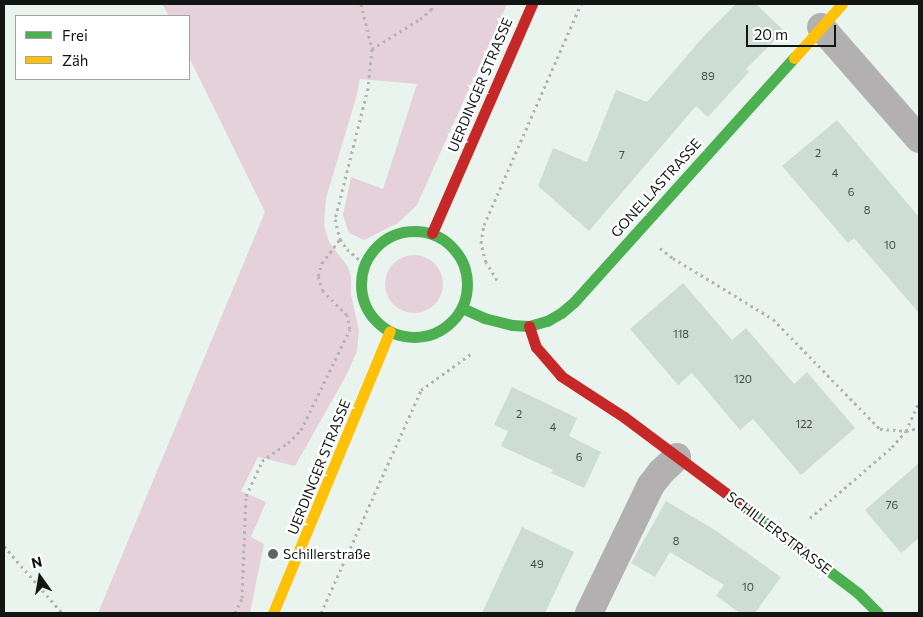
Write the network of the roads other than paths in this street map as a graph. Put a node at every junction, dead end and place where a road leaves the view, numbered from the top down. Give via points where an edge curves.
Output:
1 (532, 4) edge
2 (842, 4) edge
3 (821, 27) junction
4 (919, 138) edge
5 (432, 233) junction
6 (462, 308) junction
7 (529, 326) junction
8 (390, 331) junction
9 (677, 457) junction
10 (273, 613) edge
11 (589, 613) edge
12 (878, 613) edge

1 - 5 street, UERDINGER STRASSE
2 - 3 street, GONELLASTRASSE
3 - 4 street
3 - 7 street, GONELLASTRASSE via 561,314
5 - 6 street via 448,242 460,256 467,272
5 - 8 street via 412,230 392,235 376,247 364,264 360,283 364,303 374,320
6 - 7 street, GONELLASTRASSE via 484,318
6 - 8 street via 449,324 431,334 411,337
7 - 9 street, SCHILLERSTRASSE via 536,347 561,376
8 - 10 street, UERDINGER STRASSE
9 - 11 street via 651,485
9 - 12 street, SCHILLERSTRASSE via 858,593

